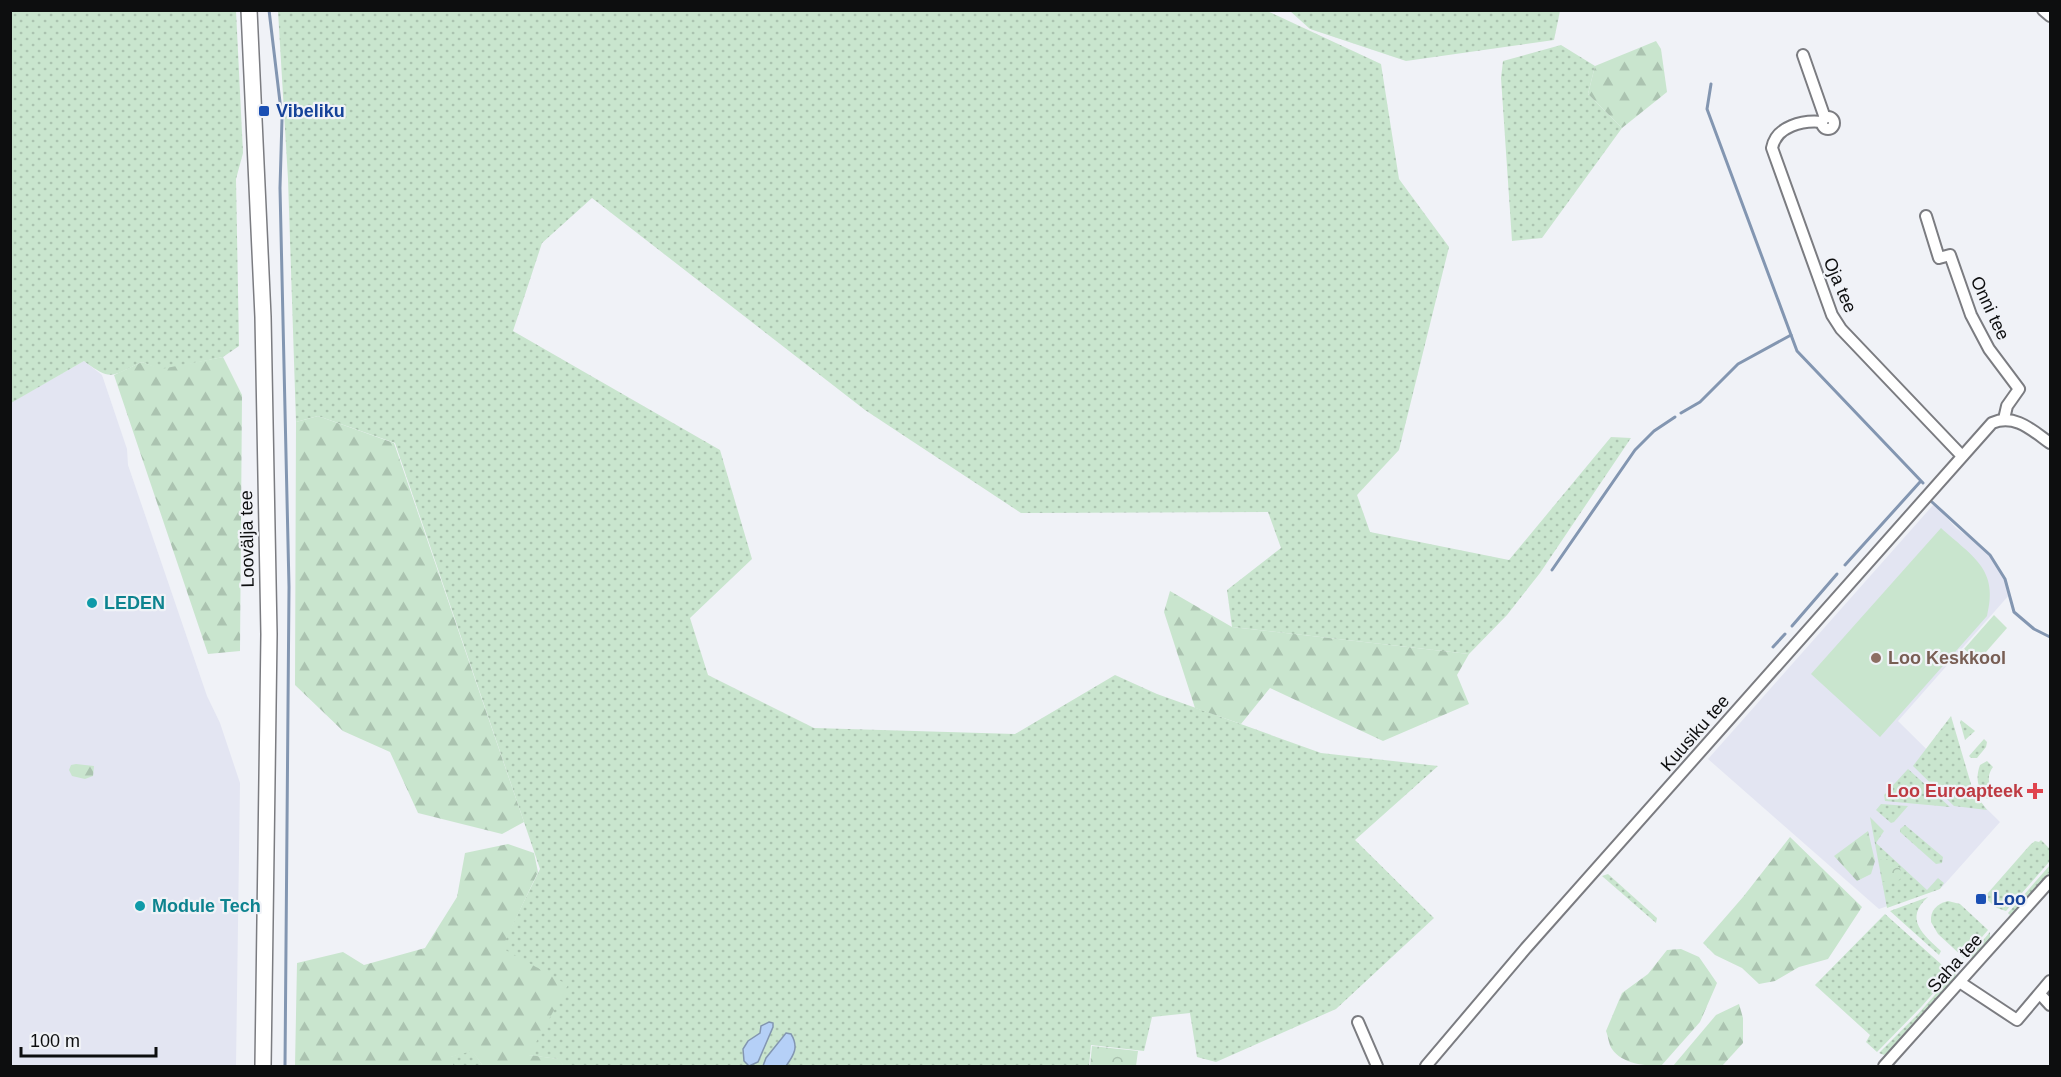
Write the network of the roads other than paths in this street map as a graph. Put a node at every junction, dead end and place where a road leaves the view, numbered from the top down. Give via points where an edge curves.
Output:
1 (249, 10) edge
2 (2043, 10) edge
3 (2050, 16) edge
4 (1803, 55) dead end
5 (1926, 216) dead end
6 (2004, 419) junction
7 (2050, 443) edge
8 (1962, 456) junction
9 (2050, 881) edge
10 (2050, 981) edge
11 (1961, 983) junction
12 (2040, 994) junction
13 (2050, 1005) edge
14 (1358, 1022) dead end
15 (263, 1066) edge
16 (1377, 1066) edge
17 (1426, 1066) edge
18 (1884, 1066) edge

1 - 15 street, Loovälja tee via 263,317 268,622
2 - 3 street
4 - 8 street, Oja tee via 1824,120 1788,128 1779,133 1772,148 1832,315
5 - 6 street, Onni tee via 1939,258 1950,255 1971,315 1989,349 2019,389 2007,406
6 - 7 street via 2022,424
6 - 8 street, Kuusiku tee via 1992,423
8 - 17 street, Kuusiku tee
9 - 11 street, Saha tee
10 - 12 street
11 - 12 street via 2017,1020
11 - 18 street, Saha tee
12 - 13 street
14 - 16 street

